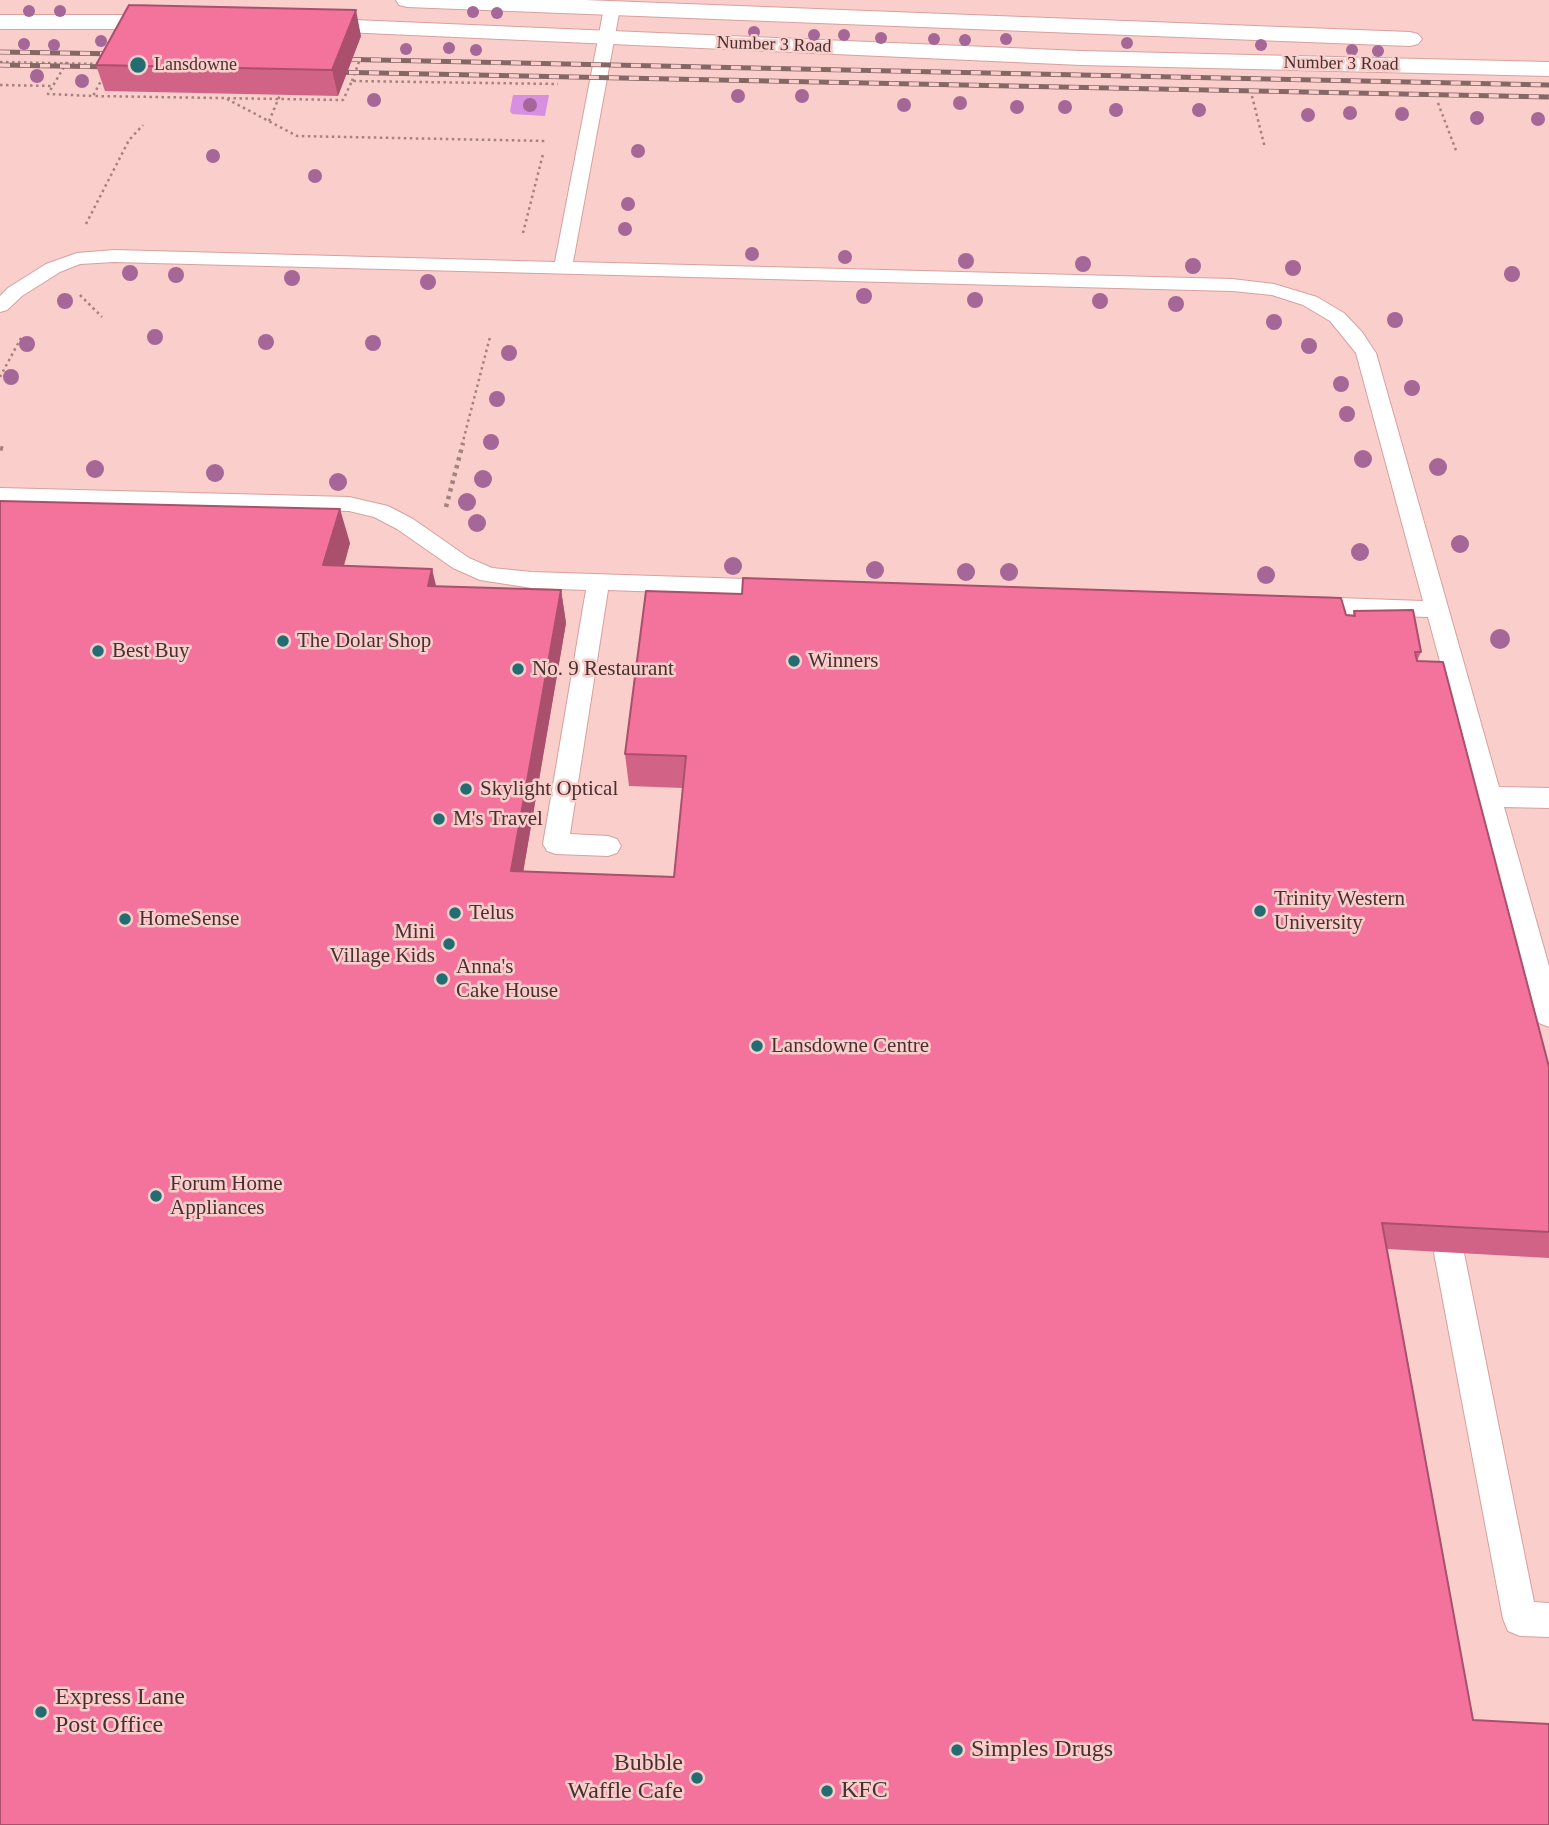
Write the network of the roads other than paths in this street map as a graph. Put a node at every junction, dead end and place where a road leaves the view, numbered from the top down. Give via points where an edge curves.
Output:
1 (407, 0) edge
2 (612, 8) junction
3 (0, 22) edge
4 (193, 22) edge
5 (286, 24) edge
6 (607, 38) junction
7 (1430, 40) dead end
8 (1549, 69) edge
9 (563, 267) junction
10 (0, 306) edge
11 (0, 495) edge
12 (598, 582) junction
13 (792, 588) edge
14 (1285, 604) edge
15 (1436, 609) junction
16 (1489, 796) junction
17 (1549, 798) edge
18 (608, 846) dead end
19 (1549, 1015) edge
20 (1449, 1253) edge
21 (1549, 1620) edge

1 - 2 main road, Number 3 Road
2 - 6 lane
2 - 7 main road, Number 3 Road
3 - 4 main road
5 - 6 main road, Number 3 Road
6 - 8 main road, Number 3 Road via 1081,58
6 - 9 lane
9 - 10 lane via 114,256 77,259 53,268
9 - 15 lane via 1232,285 1274,290 1310,301 1337,317 1366,353
11 - 12 lane via 349,504 380,511 488,575
12 - 13 lane
12 - 18 lane via 556,844
14 - 15 lane
15 - 16 lane
16 - 17 lane
16 - 19 lane
20 - 21 lane via 1520,1619

